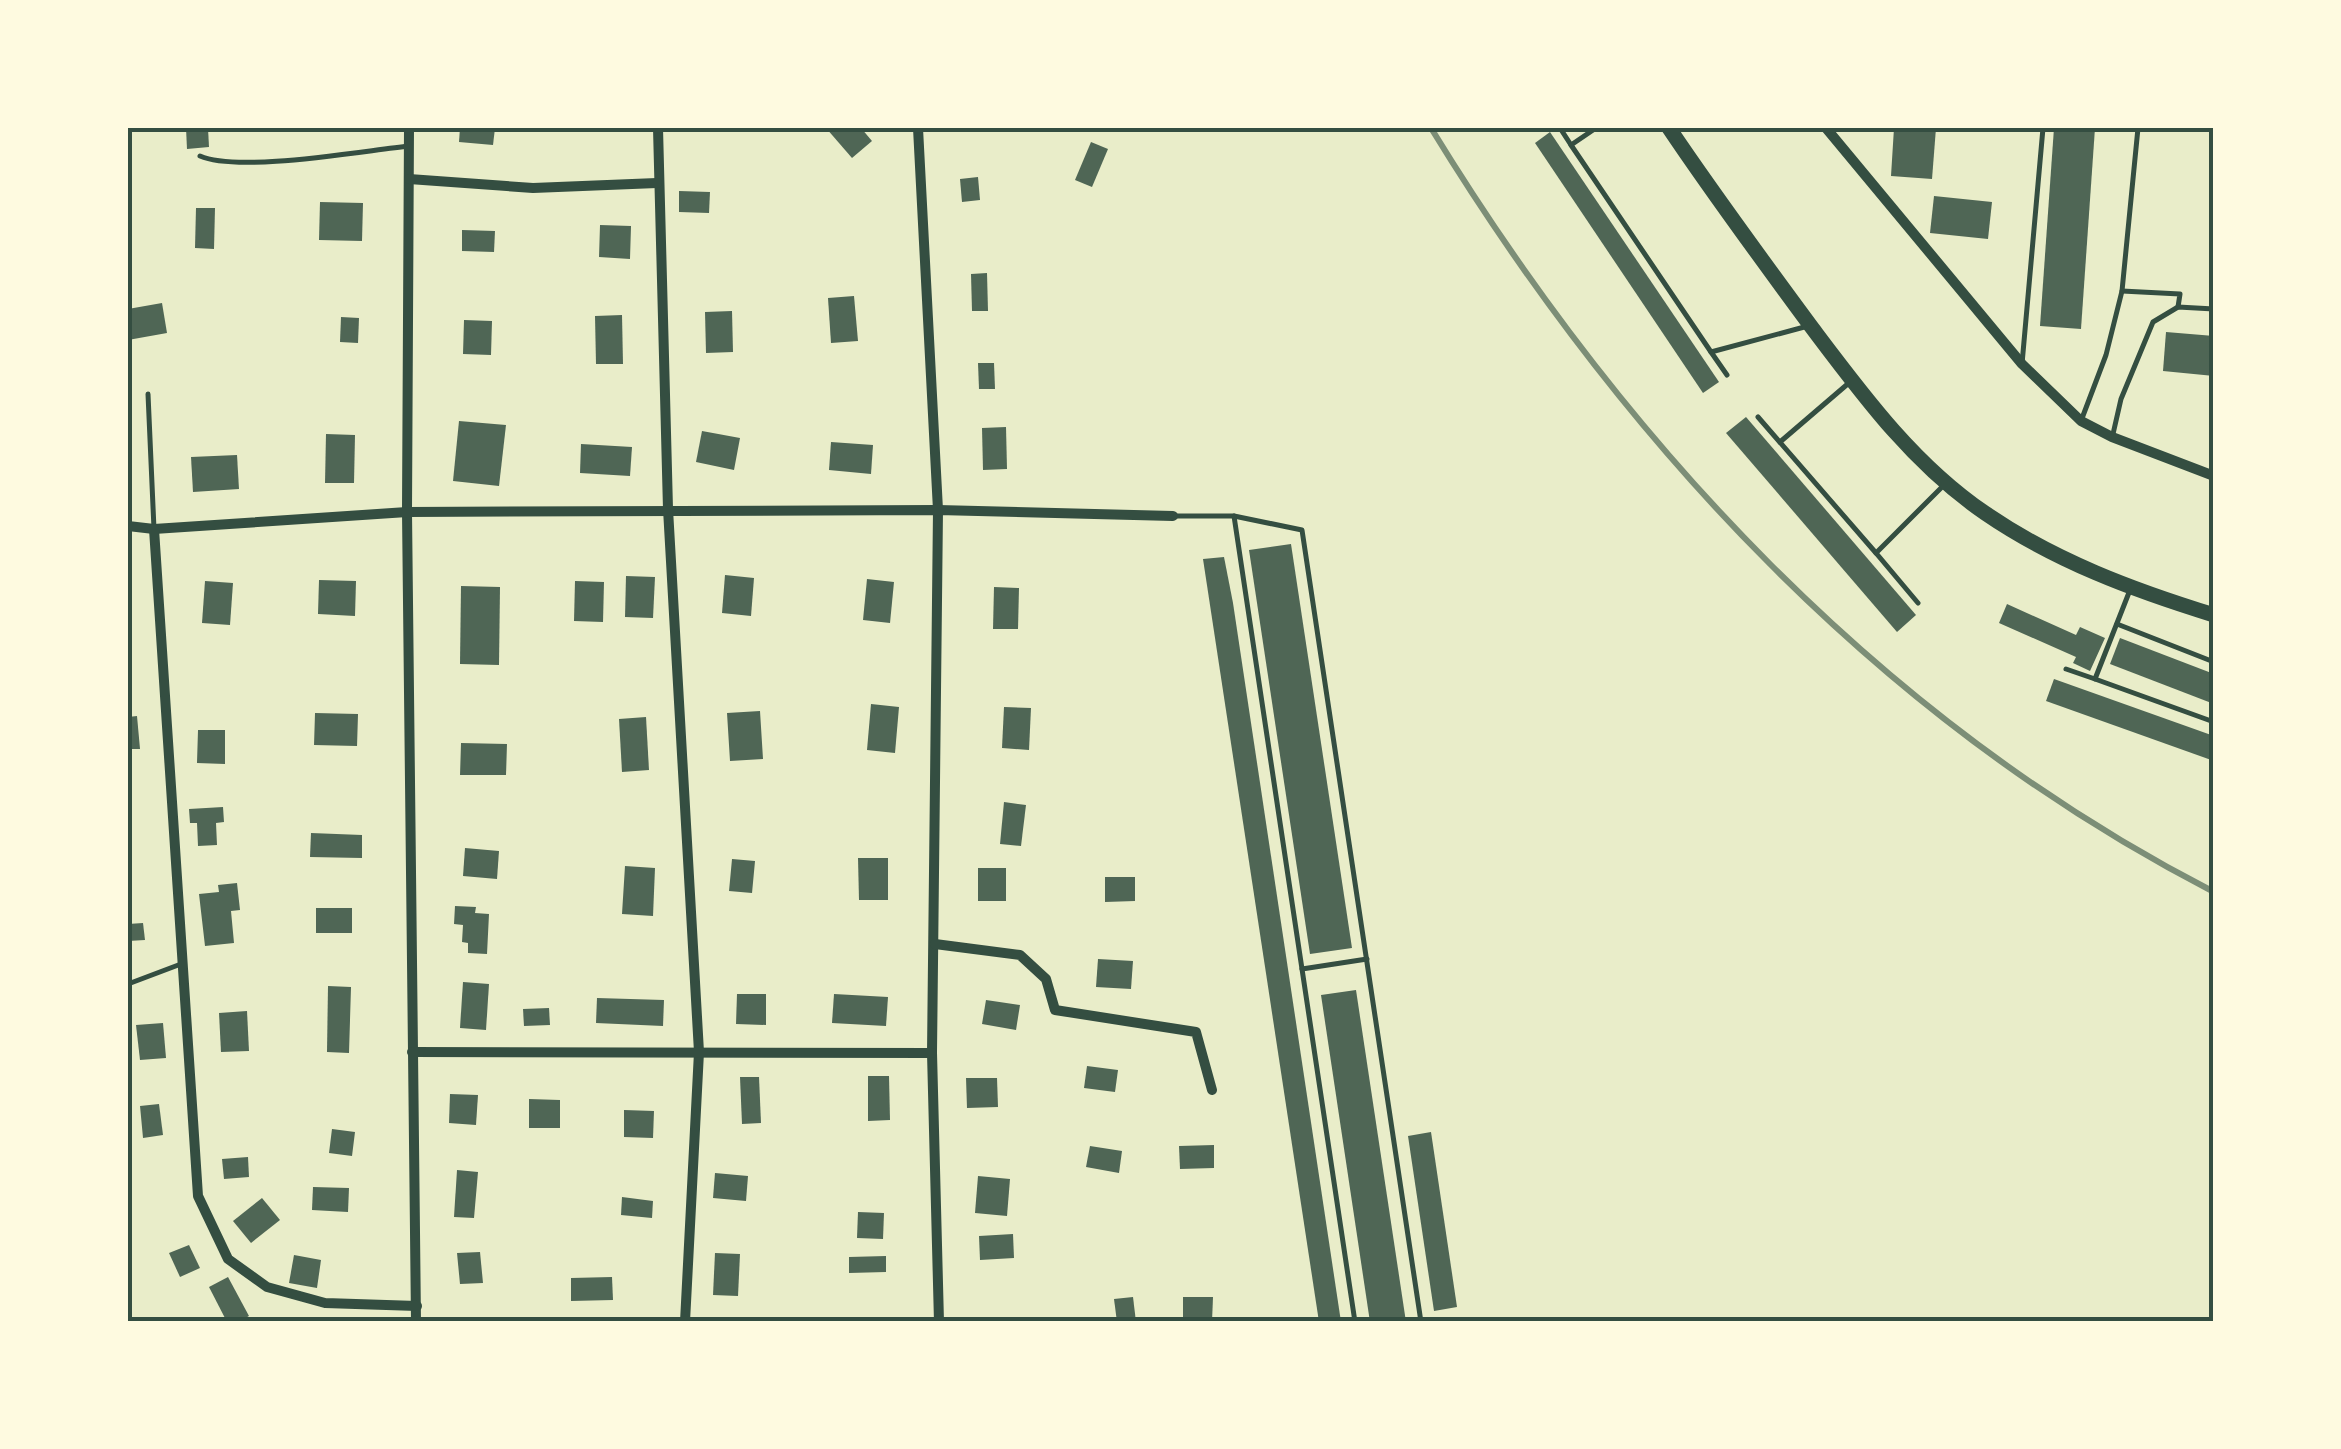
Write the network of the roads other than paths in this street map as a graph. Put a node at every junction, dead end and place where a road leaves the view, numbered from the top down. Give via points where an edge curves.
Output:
1 (409, 128) edge
2 (658, 128) edge
3 (918, 128) edge
4 (1560, 128) edge
5 (1596, 128) edge
6 (1669, 128) edge
7 (1826, 128) edge
8 (2043, 128) edge
9 (2138, 128) edge
10 (1571, 144) junction
11 (409, 146) junction
12 (200, 156) dead end
13 (409, 179) junction
14 (657, 183) junction
15 (2122, 292) junction
16 (2178, 307) junction
17 (2214, 309) edge
18 (1811, 325) junction
19 (1711, 352) junction
20 (2022, 364) junction
21 (1727, 376) dead end
22 (1852, 380) junction
23 (148, 394) dead end
24 (1758, 417) dead end
25 (2081, 421) junction
26 (2112, 437) junction
27 (1780, 442) junction
28 (2214, 476) edge
29 (1946, 483) junction
30 (668, 509) junction
31 (938, 510) junction
32 (408, 512) junction
33 (1173, 516) joint
34 (1234, 516) junction
35 (128, 526) edge
36 (154, 529) junction
37 (1876, 554) junction
38 (2131, 587) junction
39 (1918, 603) dead end
40 (2214, 615) edge
41 (2117, 624) junction
42 (2214, 662) edge
43 (2066, 669) dead end
44 (2095, 679) junction
45 (2214, 722) edge
46 (935, 944) junction
47 (1367, 960) junction
48 (184, 963) junction
49 (1302, 969) junction
50 (128, 984) edge
51 (412, 1052) junction
52 (699, 1052) junction
53 (932, 1053) junction
54 (1212, 1090) dead end
55 (417, 1306) junction
56 (416, 1322) edge
57 (685, 1322) edge
58 (938, 1322) edge
59 (1355, 1322) edge
60 (1422, 1322) edge

1 - 11 street
2 - 14 street
3 - 31 street
4 - 10 lane
5 - 10 lane
6 - 18 main road
7 - 20 street
8 - 20 lane
9 - 15 lane
10 - 19 lane
11 - 12 lane via 255,162
11 - 13 street
13 - 14 street via 533,188
13 - 32 street
14 - 30 street
15 - 16 lane via 2180,294
15 - 25 lane
16 - 17 lane
16 - 26 lane via 2154,322
18 - 19 lane
18 - 22 main road
19 - 21 lane
20 - 25 street
22 - 27 lane
22 - 29 main road
23 - 36 lane
24 - 27 lane
25 - 26 street
26 - 28 street
27 - 37 lane
29 - 37 lane
29 - 38 main road via 2066,561
30 - 31 street
30 - 32 street
30 - 52 street
31 - 33 street
31 - 46 street
32 - 36 street
32 - 51 street
33 - 34 lane
34 - 47 lane via 1302,530
34 - 49 lane
35 - 36 street
36 - 48 street
37 - 39 lane
38 - 40 main road
38 - 41 lane
41 - 42 lane
41 - 44 lane
43 - 44 lane
44 - 45 lane
46 - 53 street
46 - 54 street via 1020,955 1046,979 1055,1010 1196,1032
47 - 49 lane
47 - 60 lane
48 - 50 lane
48 - 55 street via 198,1196 228,1260 267,1287 325,1303
49 - 59 lane
51 - 52 street
51 - 55 street
52 - 53 street
52 - 57 street
53 - 58 street
55 - 56 street

